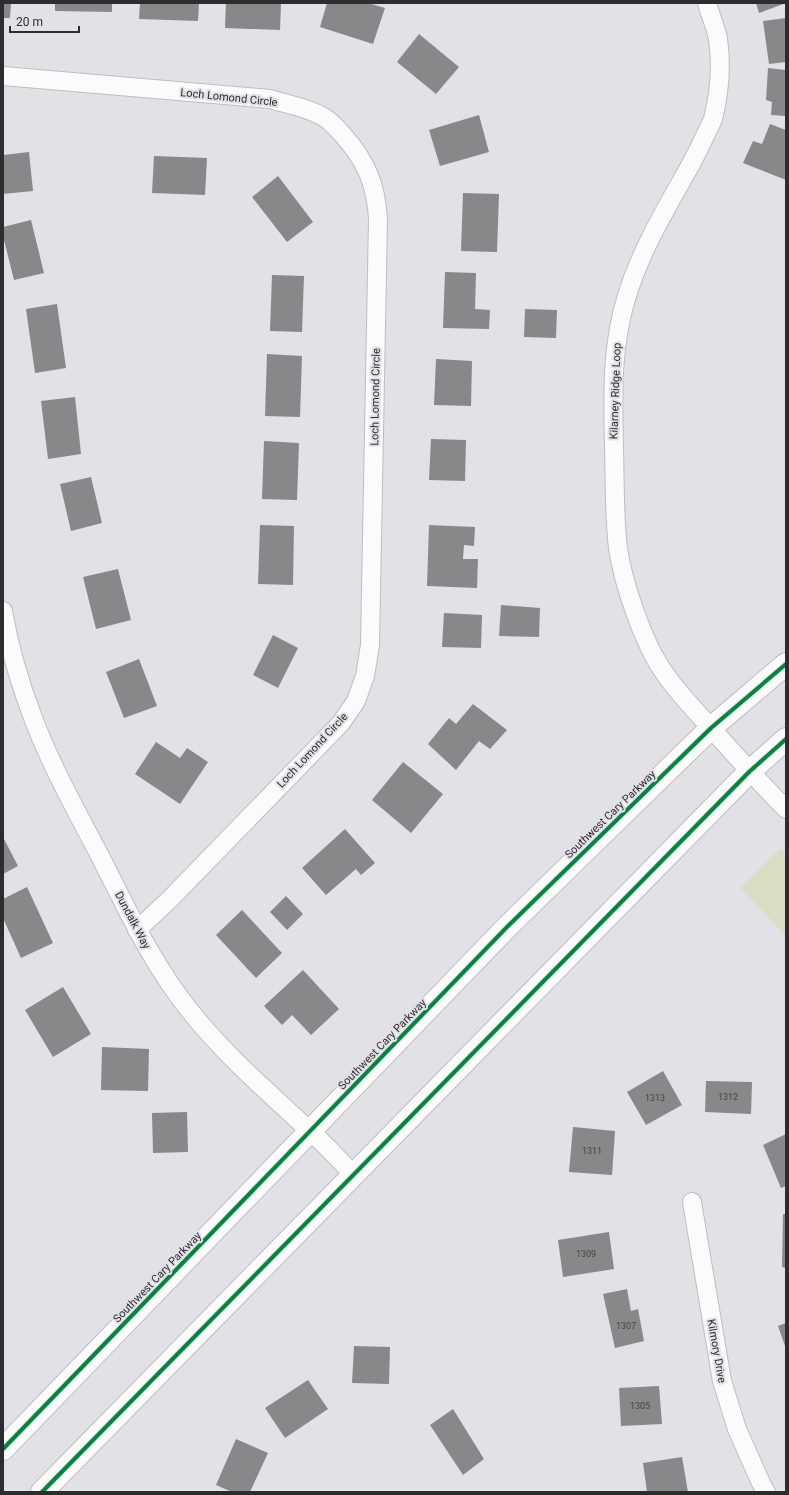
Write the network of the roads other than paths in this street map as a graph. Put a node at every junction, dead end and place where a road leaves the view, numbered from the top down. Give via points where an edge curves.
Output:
1 (707, 3) edge
2 (3, 76) edge
3 (3, 611) edge
4 (786, 664) edge
5 (711, 728) junction
6 (786, 739) edge
7 (749, 772) junction
8 (786, 809) edge
9 (137, 930) junction
10 (311, 1131) junction
11 (353, 1174) junction
12 (692, 1202) dead end
13 (3, 1450) edge
14 (42, 1492) edge
15 (766, 1492) edge

1 - 5 street, Kilarney Ridge Loop via 718,37 719,94 713,119 640,260 626,298 615,349 613,417 618,549 627,585 651,649 663,671
2 - 9 street, Loch Lomond Circle via 270,100 299,107 321,115 355,148 369,172 377,198 370,645 365,676 356,701 341,723
3 - 9 street, Dundalk Way via 17,670 32,716
4 - 5 main road, Southwest Cary Parkway
5 - 7 street, Kilarney Ridge Loop
5 - 10 main road, Southwest Cary Parkway via 509,925
6 - 7 main road
7 - 8 street, Kilarney Ridge Loop
7 - 11 main road
9 - 10 street, Dundalk Way via 172,986 215,1039
10 - 11 street, Dundalk Way
10 - 13 main road, Southwest Cary Parkway
11 - 14 main road
12 - 15 street, Kilmory Drive via 722,1381 737,1428

